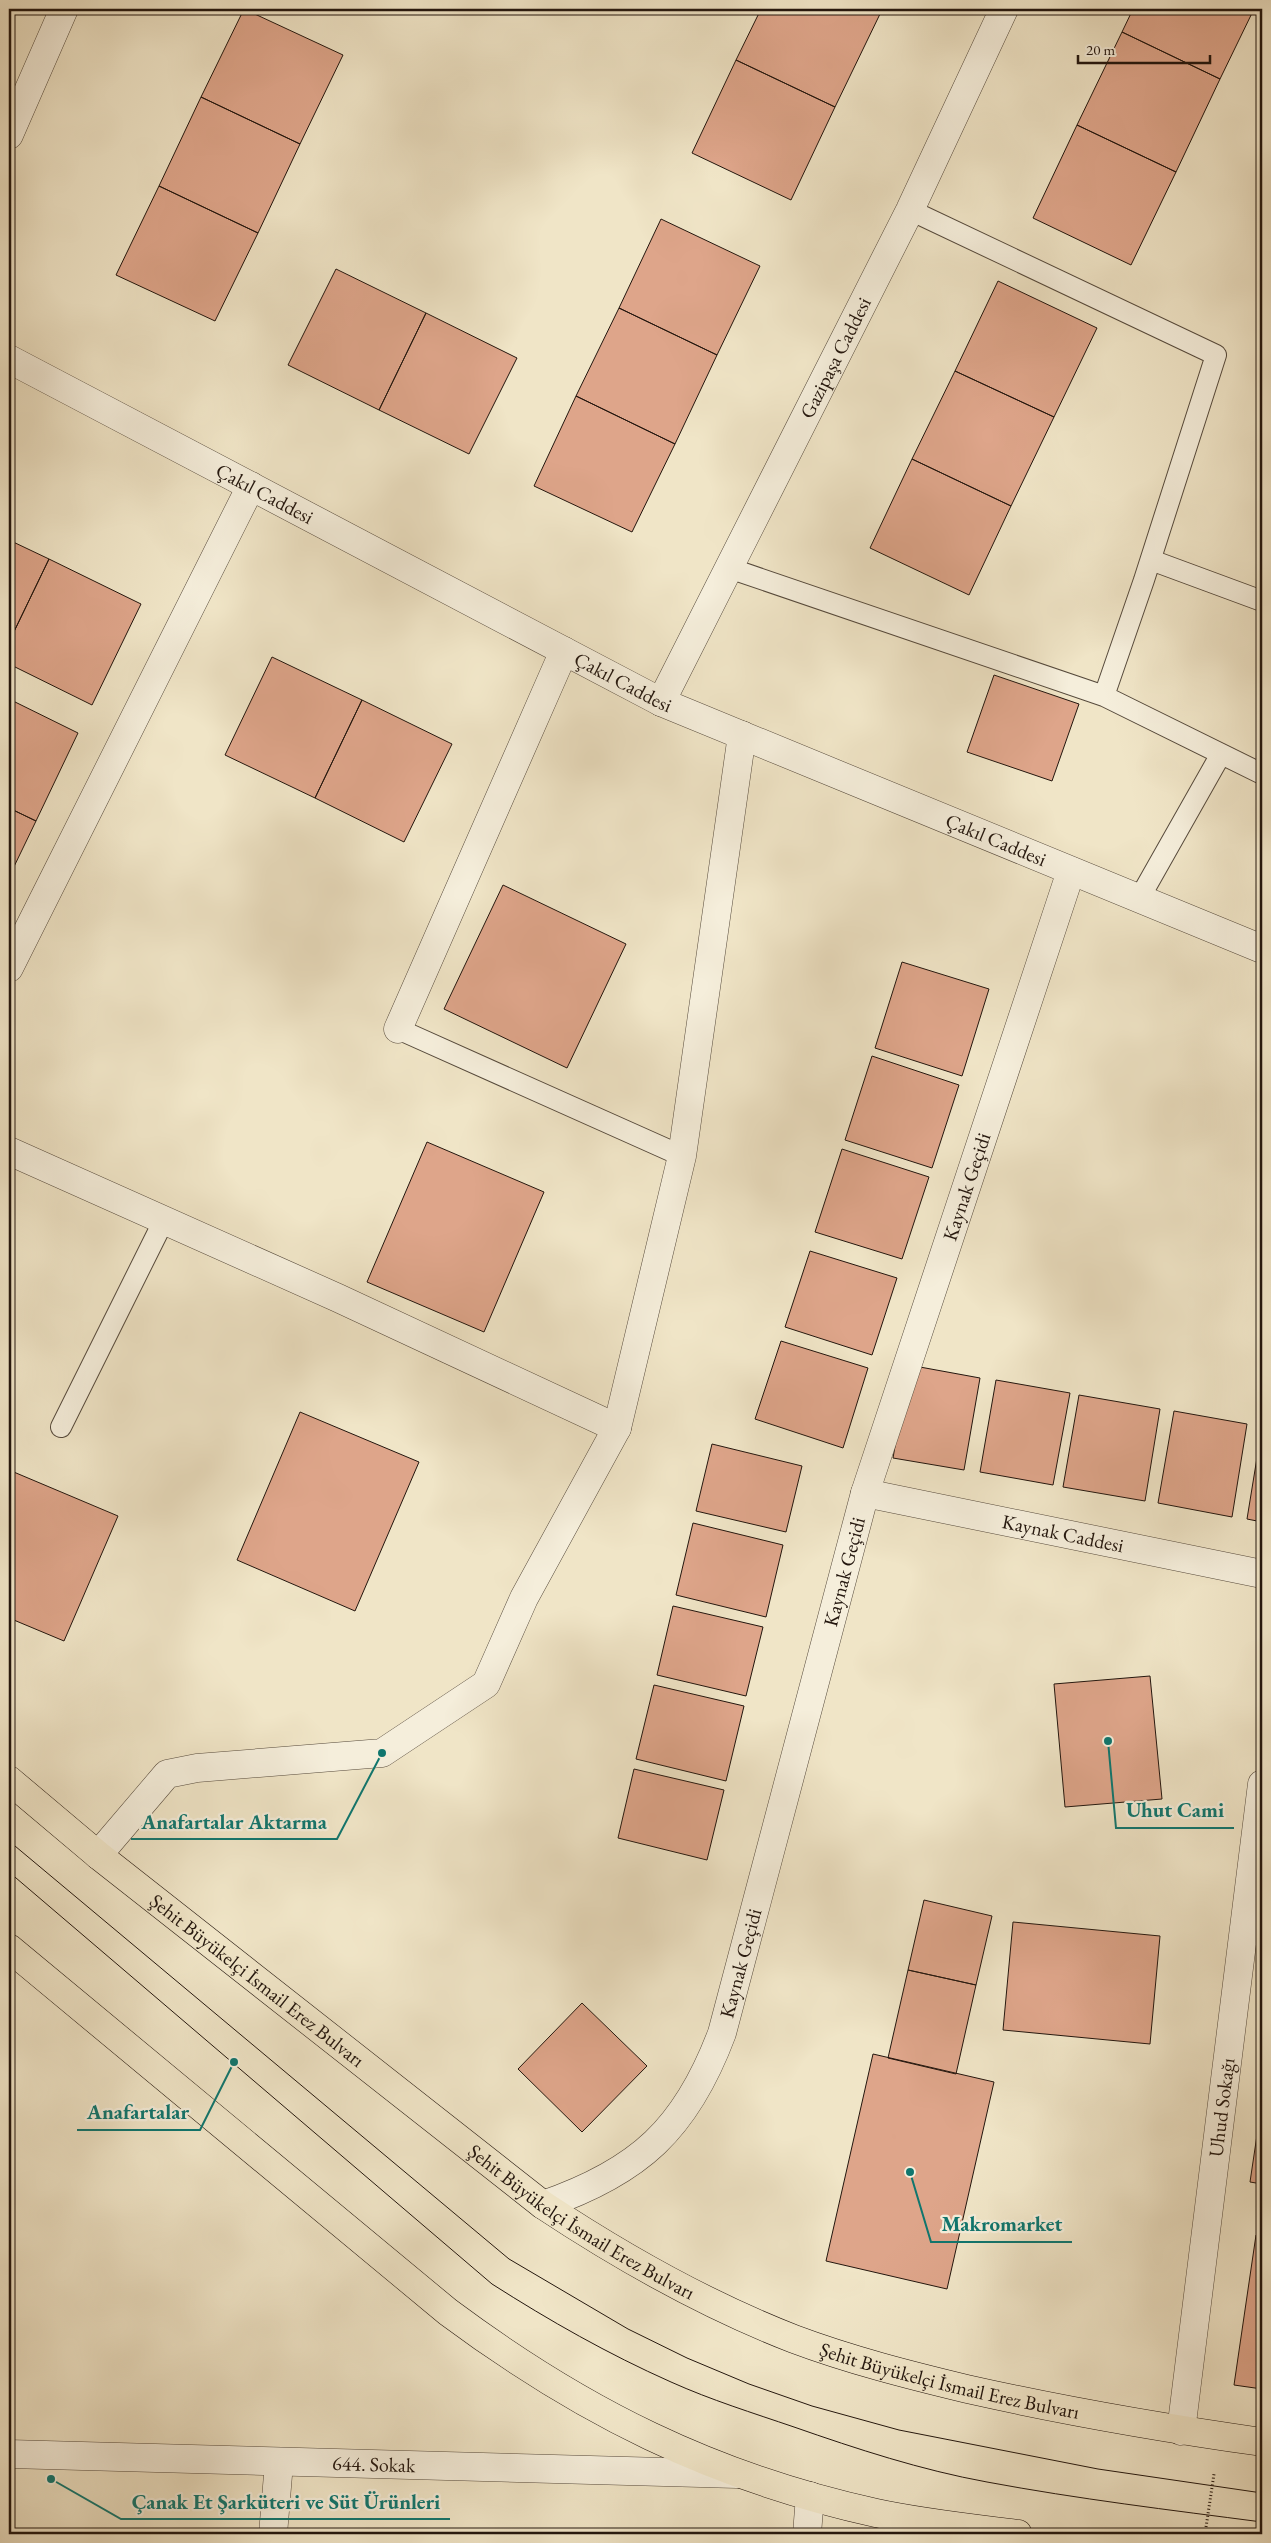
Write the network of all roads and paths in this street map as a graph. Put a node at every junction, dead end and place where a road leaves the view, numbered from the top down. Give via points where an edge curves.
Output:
1 (64, 9) edge
2 (1004, 9) edge
3 (9, 135) edge
4 (910, 210) junction
5 (9, 359) edge
6 (251, 486) junction
7 (1150, 560) junction
8 (729, 568) junction
9 (1262, 601) edge
10 (564, 651) junction
11 (1104, 696) junction
12 (661, 702) junction
13 (742, 735) junction
14 (1221, 754) junction
15 (1262, 774) edge
16 (1071, 871) junction
17 (1139, 899) junction
18 (1262, 949) edge
19 (9, 968) edge
20 (398, 1028) joint
21 (9, 1151) edge
22 (682, 1156) junction
23 (164, 1220) junction
24 (61, 1427) dead end
25 (617, 1428) junction
26 (865, 1493) junction
27 (1262, 1574) edge
28 (9, 1780) edge
29 (1262, 1784) edge
30 (98, 1855) junction
31 (9, 1948) edge
32 (543, 2205) junction
33 (1181, 2431) junction
34 (1220, 2436) junction
35 (1262, 2442) edge
36 (9, 2454) edge
37 (279, 2462) junction
38 (740, 2474) junction
39 (810, 2496) junction
40 (273, 2534) edge
41 (807, 2534) edge
42 (1018, 2534) edge
43 (1205, 2534) edge

1 - 3 street
2 - 4 street, Gazipaşa Caddesi
4 - 7 lane via 1216,355
4 - 8 street, Gazipaşa Caddesi
5 - 6 street, Çakıl Caddesi
6 - 10 street, Çakıl Caddesi
6 - 19 street
7 - 9 lane
7 - 11 lane
8 - 11 lane
8 - 12 street, Gazipaşa Caddesi
10 - 12 street, Çakıl Caddesi
10 - 20 street
11 - 14 lane
12 - 13 street, Çakıl Caddesi
13 - 16 street, Çakıl Caddesi
13 - 22 street
14 - 15 lane
14 - 17 lane
16 - 17 street, Çakıl Caddesi
16 - 26 street, Kaynak Geçidi
17 - 18 street, Çakıl Caddesi
20 - 22 lane
21 - 23 street
22 - 25 street
23 - 24 lane
23 - 25 street
25 - 30 street via 524,1598 486,1684 382,1753 197,1768 166,1774
26 - 27 street, Kaynak Caddesi
26 - 32 street, Kaynak Geçidi via 722,2033 709,2068 667,2131 640,2156 610,2177
28 - 30 main road, Şehit Büyükelçi İsmail Erez Bulvarı
29 - 33 street, Uhud Sokağı
30 - 32 main road, Şehit Büyükelçi İsmail Erez Bulvarı
31 - 38 main road via 440,2306 498,2349 605,2415 671,2447
32 - 33 main road, Şehit Büyükelçi İsmail Erez Bulvarı via 664,2280 794,2339 861,2362 930,2380 1033,2404
33 - 34 main road, Şehit Büyükelçi İsmail Erez Bulvarı
34 - 35 main road, Şehit Büyükelçi İsmail Erez Bulvarı
34 - 43 path
36 - 37 street, 644. Sokak
37 - 38 street, 644. Sokak
37 - 40 street
38 - 39 main road
39 - 41 street
39 - 42 main road via 933,2524

